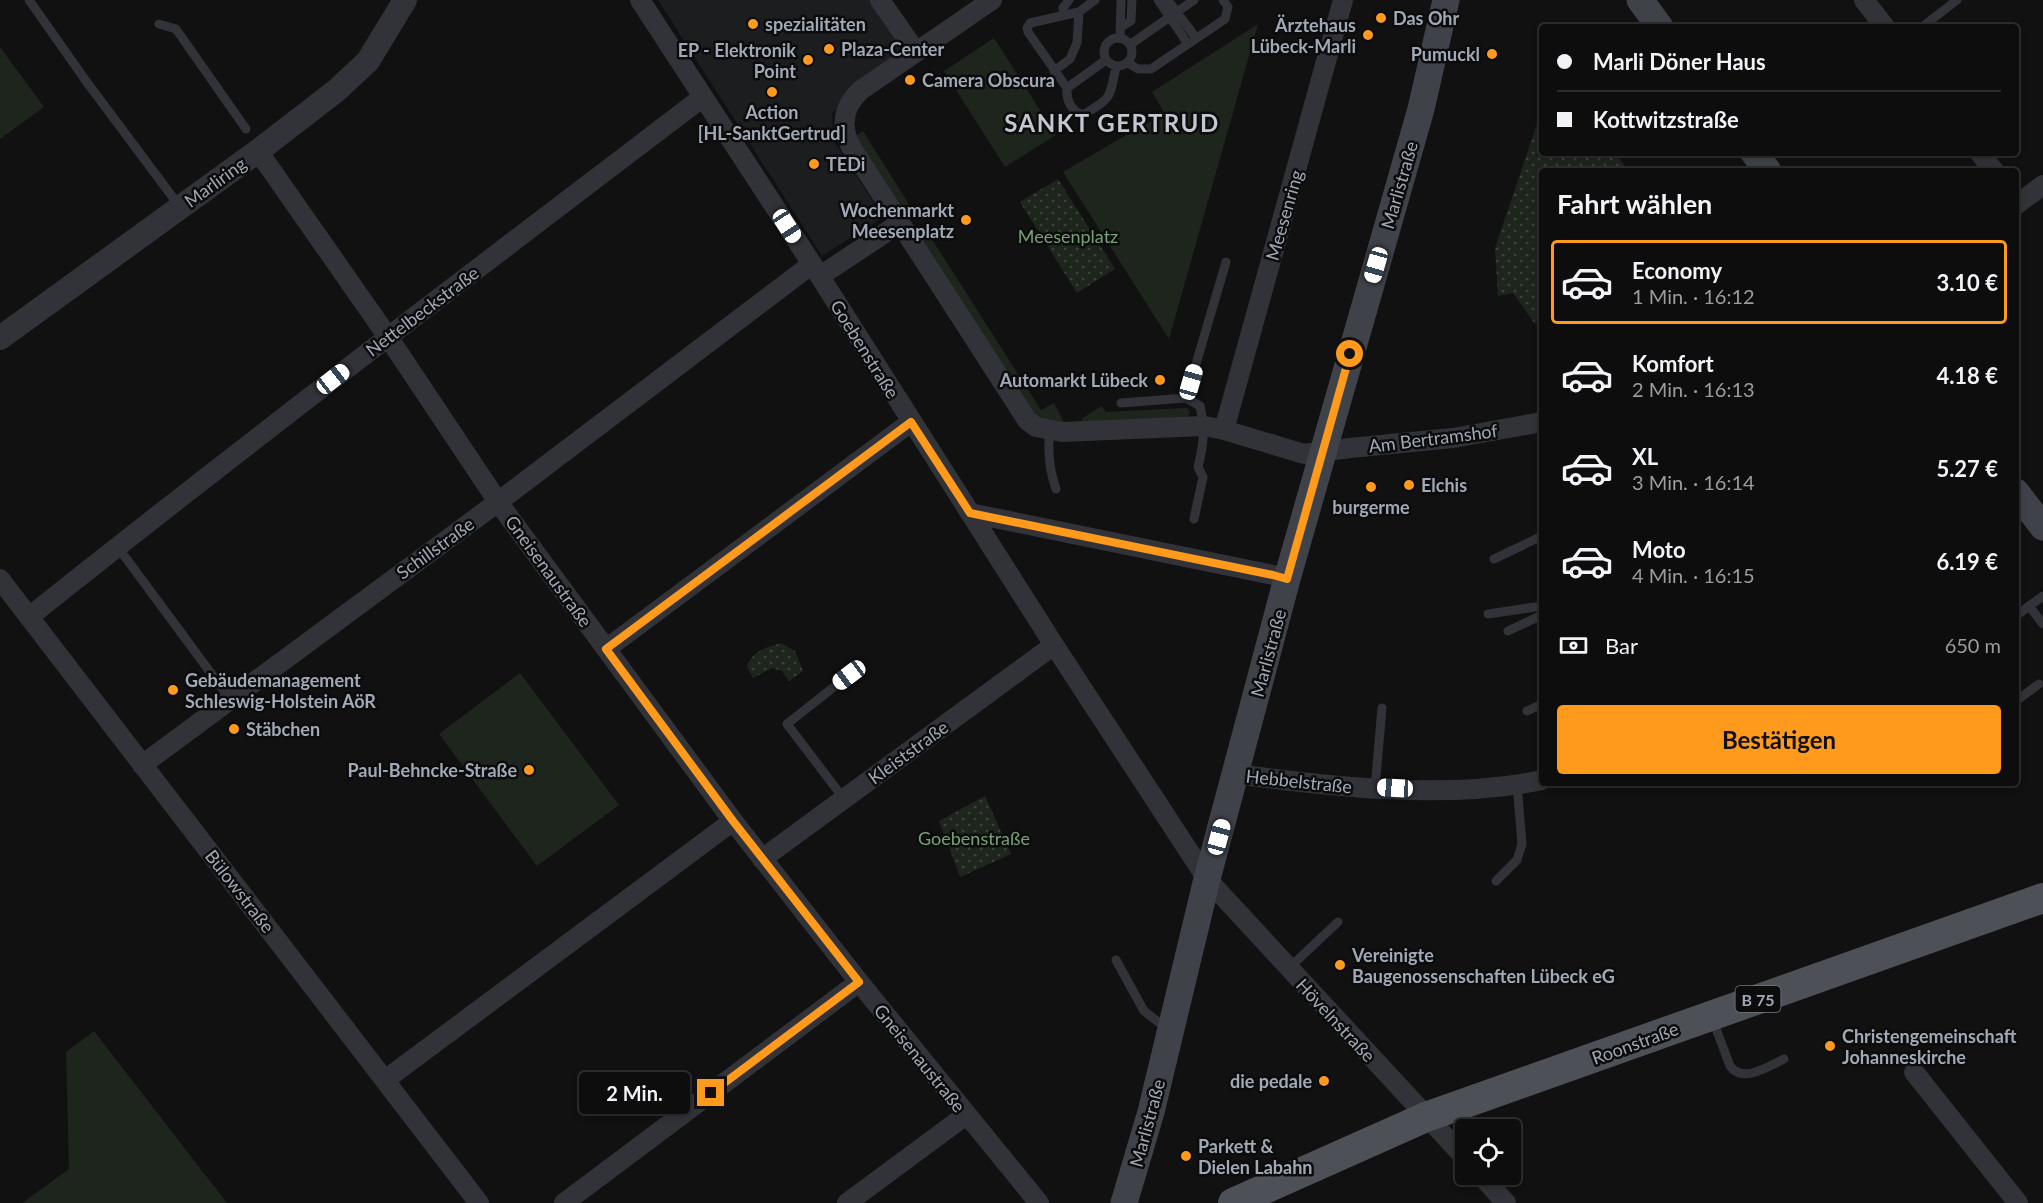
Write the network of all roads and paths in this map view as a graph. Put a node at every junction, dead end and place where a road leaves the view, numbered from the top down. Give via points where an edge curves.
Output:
1 (29, 0) edge
2 (405, 0) edge
3 (640, 0) edge
4 (880, 0) edge
5 (992, 0) edge
6 (1069, 0) edge
7 (1095, 0) edge
8 (1121, 0) edge
9 (1132, 0) edge
10 (1158, 0) edge
11 (1168, 0) edge
12 (1194, 0) edge
13 (1224, 0) edge
14 (1343, 0) edge
15 (1446, 0) edge
16 (1640, 0) edge
17 (1864, 0) edge
18 (1957, 0) edge
19 (1079, 12) junction
20 (1173, 14) junction
21 (1064, 15) junction
22 (159, 24) dead end
23 (1658, 24) edge
24 (1883, 24) edge
25 (1926, 24) edge
26 (1121, 27) junction
27 (1120, 38) junction
28 (1192, 41) junction
29 (1131, 44) junction
30 (916, 52) junction
31 (1106, 60) junction
32 (1128, 63) junction
33 (1116, 67) junction
34 (1054, 71) junction
35 (1067, 88) junction
36 (703, 97) junction
37 (246, 129) dead end
38 (258, 151) junction
39 (1756, 156) edge
40 (1982, 156) edge
41 (1766, 168) edge
42 (1992, 168) edge
43 (2043, 185) edge
44 (2019, 202) edge
45 (180, 207) junction
46 (900, 223) junction
47 (1226, 262) dead end
48 (816, 270) junction
49 (388, 337) junction
50 (0, 338) edge
51 (1186, 398) junction
52 (1121, 403) dead end
53 (911, 422) junction
54 (1539, 423) edge
55 (1204, 426) junction
56 (1050, 430) junction
57 (1224, 430) junction
58 (1323, 452) junction
59 (1056, 489) dead end
60 (2019, 496) edge
61 (498, 502) junction
62 (970, 513) junction
63 (1194, 519) dead end
64 (2043, 527) edge
65 (1539, 537) edge
66 (117, 546) junction
67 (1494, 559) dead end
68 (0, 579) edge
69 (1287, 579) junction
70 (2043, 596) edge
71 (1539, 606) edge
72 (2030, 606) junction
73 (1488, 614) dead end
74 (2019, 614) edge
75 (29, 616) junction
76 (1539, 616) edge
77 (2043, 624) edge
78 (1508, 631) dead end
79 (1054, 645) junction
80 (606, 649) junction
81 (849, 675) dead end
82 (2039, 684) dead end
83 (230, 699) junction
84 (2019, 699) edge
85 (1539, 705) edge
86 (1382, 708) dead end
87 (1527, 711) dead end
88 (142, 765) junction
89 (1236, 774) junction
90 (1539, 780) edge
91 (1517, 784) junction
92 (1375, 788) junction
93 (844, 799) junction
94 (733, 821) junction
95 (762, 859) junction
96 (1207, 879) junction
97 (1496, 881) dead end
98 (2043, 898) edge
99 (1338, 922) dead end
100 (1116, 960) dead end
101 (1289, 968) junction
102 (859, 982) junction
103 (1712, 1016) junction
104 (1171, 1031) junction
105 (1784, 1059) dead end
106 (1914, 1072) dead end
107 (385, 1080) junction
108 (966, 1115) junction
109 (1426, 1117) junction
110 (1455, 1147) edge
111 (1490, 1185) edge
112 (479, 1203) edge
113 (564, 1203) edge
114 (847, 1203) edge
115 (1039, 1203) edge
116 (1124, 1203) edge
117 (1233, 1203) edge
118 (1506, 1203) edge
119 (2018, 1203) edge

1 - 45 lane
2 - 38 street, Marliring via 368,61
3 - 36 street, Goebenstraße
4 - 30 street
5 - 30 street
6 - 21 lane via 1063,8
7 - 19 lane
8 - 26 lane
9 - 26 lane via 1131,21
10 - 20 lane
11 - 20 lane
12 - 20 lane
13 - 28 lane via 1228,7 1225,19
14 - 57 street, Meesenring
15 - 58 main road, Marlistraße via 1421,109
16 - 23 main road
17 - 24 street
18 - 25 lane
19 - 21 lane
19 - 34 lane via 1077,43 1070,59
20 - 28 lane
20 - 29 lane
21 - 34 lane via 1030,23 1027,28
22 - 37 lane via 176,29
26 - 27 lane
27 - 29 lane
27 - 31 lane via 1105,47
28 - 32 lane via 1151,69 1138,69
29 - 32 lane via 1132,58
30 - 46 street via 856,94 844,119 851,147
31 - 33 lane
31 - 35 lane
32 - 33 lane
33 - 35 lane via 1111,94 1083,115 1076,113 1066,99
34 - 35 lane
36 - 48 street, Goebenstraße
36 - 49 street, Nettelbeckstraße
38 - 45 street, Marliring
38 - 49 street, Gneisenaustraße
39 - 41 main road
40 - 42 street
43 - 44 street
45 - 50 street, Marliring
46 - 48 street
46 - 56 street via 1028,420 1036,427
47 - 51 lane
48 - 53 street, Goebenstraße
48 - 61 street, Schillstraße
49 - 61 street, Gneisenaustraße
49 - 66 street, Nettelbeckstraße
51 - 52 lane
51 - 55 lane via 1200,406
53 - 62 street, Goebenstraße
53 - 80 street
54 - 58 street, Am Bertramshof via 1453,438
55 - 56 street
55 - 57 street
55 - 63 lane via 1198,467 1203,477
56 - 59 lane via 1047,452
57 - 58 street via 1304,454
58 - 69 main road, Marlistraße
60 - 64 main road
61 - 80 street, Gneisenaustraße
61 - 83 street, Schillstraße
62 - 69 street
62 - 79 street, Goebenstraße
65 - 67 lane
66 - 75 street, Nettelbeckstraße
66 - 83 lane
68 - 75 street, Bülowstraße
69 - 89 main road, Marlistraße
70 - 72 lane
71 - 73 lane
72 - 74 lane
72 - 77 lane
75 - 88 street, Bülowstraße
76 - 78 lane
79 - 93 street, Kleiststraße
79 - 96 street, Goebenstraße
80 - 94 street, Gneisenaustraße
81 - 93 lane via 787,723
82 - 84 lane
83 - 88 street, Schillstraße
85 - 87 lane
86 - 92 lane
88 - 107 street, Bülowstraße
89 - 92 street, Hebbelstraße
89 - 96 main road, Marlistraße
90 - 91 street, Hebbelstraße
91 - 92 street, Hebbelstraße via 1468,789
91 - 97 lane via 1522,844 1516,860
93 - 95 street, Kleiststraße
94 - 95 street, Gneisenaustraße
94 - 107 street
95 - 102 street, Gneisenaustraße
96 - 101 street, Hövelnstraße
96 - 104 main road, Marlistraße
98 - 103 main road, Roonstraße / B 75
99 - 101 lane
100 - 104 lane via 1144,1011
101 - 109 street, Hövelnstraße
102 - 108 street, Gneisenaustraße
102 - 113 street
103 - 105 lane via 1734,1071 1756,1072
103 - 109 main road, Roonstraße / B 75
104 - 116 main road, Marlistraße
106 - 119 street
107 - 112 street, Bülowstraße
108 - 114 street
108 - 115 street, Gneisenaustraße
109 - 110 street, Hövelnstraße
109 - 117 main road, Roonstraße / B 75
111 - 118 street

